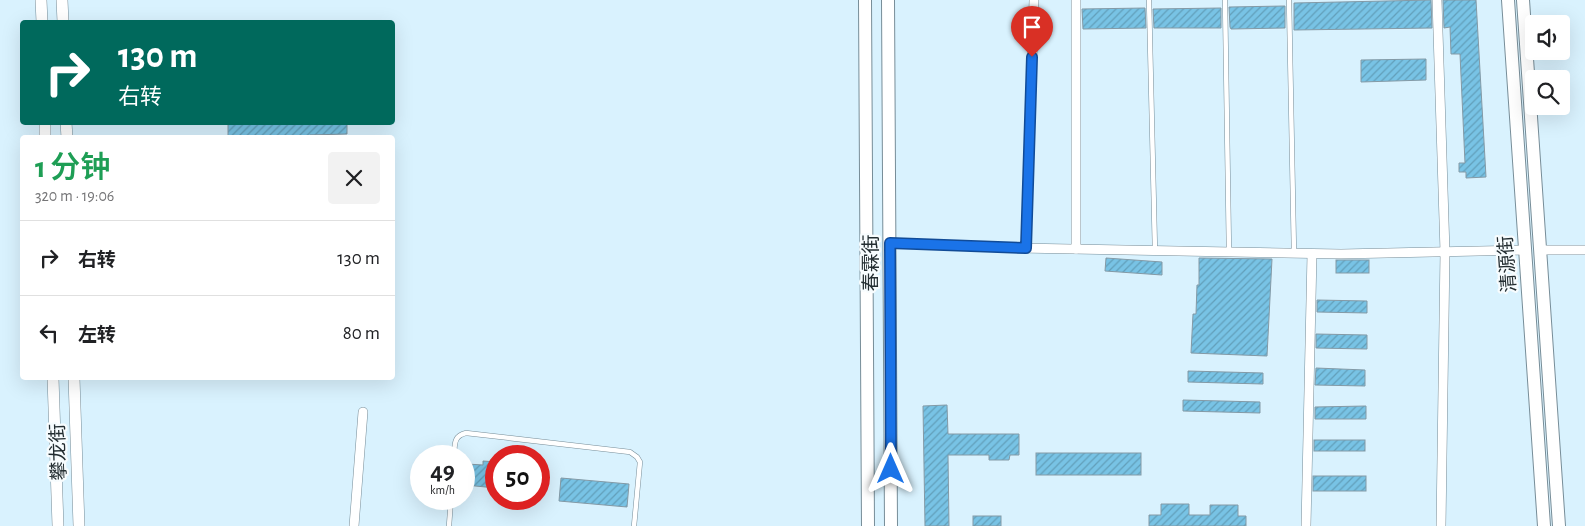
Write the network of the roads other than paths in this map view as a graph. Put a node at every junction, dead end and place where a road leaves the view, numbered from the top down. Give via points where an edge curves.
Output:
1 (41, 0) edge
2 (62, 0) edge
3 (865, 0) edge
4 (888, 0) edge
5 (1034, 0) edge
6 (1076, 0) edge
7 (1149, 0) edge
8 (1225, 0) edge
9 (1289, 0) edge
10 (1437, 0) edge
11 (1508, 0) edge
12 (1523, 0) edge
13 (42, 20) edge
14 (63, 20) edge
15 (890, 243) junction
16 (1026, 248) junction
17 (1076, 250) junction
18 (1525, 250) junction
19 (1540, 250) junction
20 (1585, 250) edge
21 (1155, 251) junction
22 (1229, 252) junction
23 (1445, 252) junction
24 (1294, 253) junction
25 (1312, 254) junction
26 (53, 380) edge
27 (74, 380) edge
28 (363, 412) dead end
29 (455, 445) edge
30 (450, 510) edge
31 (58, 526) edge
32 (79, 526) edge
33 (354, 526) edge
34 (449, 526) edge
35 (634, 526) edge
36 (868, 526) edge
37 (891, 526) edge
38 (1306, 526) edge
39 (1441, 526) edge
40 (1544, 526) edge
41 (1559, 526) edge

1 - 13 street
2 - 14 street
3 - 36 main road, 春霖街
4 - 15 main road, 春霖街
5 - 16 street
6 - 17 street
7 - 21 lane
8 - 22 lane
9 - 24 lane
10 - 23 street
11 - 18 main road, 清源街
12 - 19 main road, 清源街
15 - 16 street
15 - 37 main road, 春霖街
16 - 17 street
17 - 21 street
18 - 23 street
18 - 40 main road, 清源街
19 - 20 street
19 - 41 main road, 清源街
21 - 22 street
22 - 24 street
23 - 25 street
23 - 39 street
24 - 25 street
25 - 38 street
26 - 31 street, 攀龙街
27 - 32 street, 攀龙街
28 - 33 street
29 - 35 lane via 460,434 466,433 630,452 640,462
30 - 34 lane

